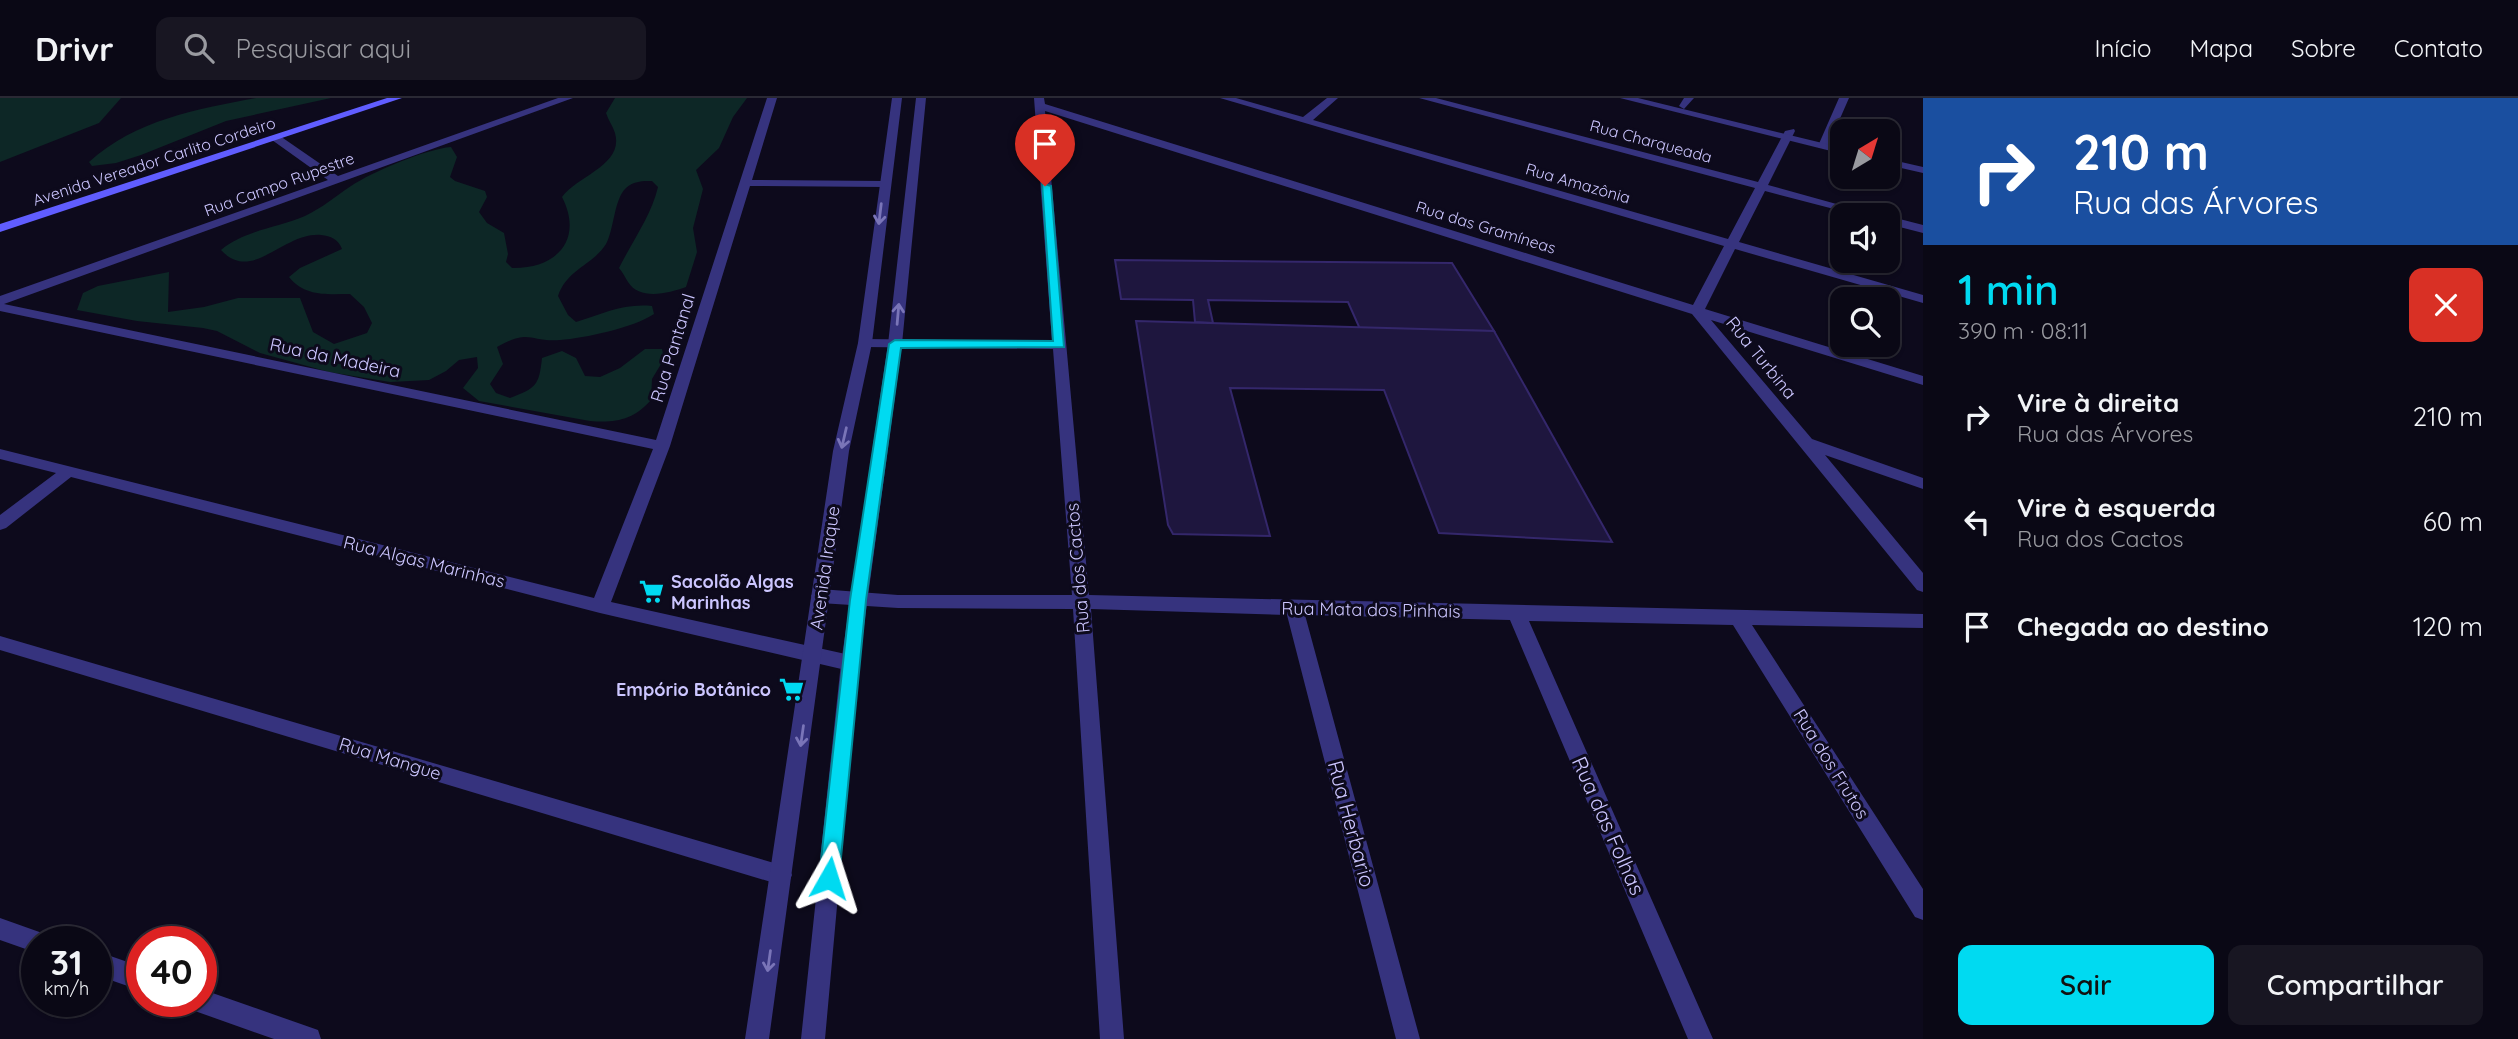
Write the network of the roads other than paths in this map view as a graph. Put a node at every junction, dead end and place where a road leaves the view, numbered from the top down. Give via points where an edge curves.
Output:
1 (397, 98) edge
2 (568, 98) edge
3 (772, 98) edge
4 (897, 98) edge
5 (922, 98) edge
6 (1225, 98) edge
7 (1334, 98) edge
8 (1424, 98) edge
9 (1625, 98) edge
10 (1653, 98) edge
11 (1844, 98) edge
12 (1039, 102) edge
13 (1687, 102) edge
14 (1305, 121) junction
15 (1788, 134) junction
16 (276, 138) junction
17 (1824, 143) junction
18 (1830, 143) edge
19 (1830, 146) edge
20 (1900, 158) edge
21 (1923, 163) edge
22 (1900, 165) edge
23 (1923, 170) edge
24 (336, 180) junction
25 (745, 183) junction
26 (884, 184) junction
27 (1760, 187) junction
28 (1830, 205) edge
29 (1900, 223) edge
30 (0, 228) edge
31 (1923, 229) edge
32 (1731, 244) junction
33 (1923, 299) edge
34 (0, 301) edge
35 (0, 307) edge
36 (1697, 311) junction
37 (865, 343) junction
38 (895, 344) junction
39 (1059, 345) junction
40 (1923, 381) edge
41 (1806, 443) junction
42 (662, 446) junction
43 (0, 454) edge
44 (68, 472) junction
45 (1923, 484) edge
46 (0, 524) edge
47 (1923, 584) edge
48 (820, 596) junction
49 (858, 600) junction
50 (1081, 601) junction
51 (600, 606) junction
52 (1294, 608) junction
53 (1516, 614) junction
54 (1738, 618) junction
55 (1923, 621) edge
56 (0, 643) edge
57 (814, 655) junction
58 (850, 663) junction
59 (781, 875) junction
60 (1923, 909) edge
61 (0, 929) edge
62 (21, 936) edge
63 (217, 1006) edge
64 (309, 1039) edge
65 (757, 1039) edge
66 (813, 1039) edge
67 (1112, 1039) edge
68 (1408, 1039) edge
69 (1701, 1039) edge

1 - 16 main road, Avenida Vereador Carlito Cordeiro
2 - 24 street, Rua Campo Rupestre
3 - 25 street, Rua Pantanal
4 - 26 street, Avenida Iraque
38 -> 5 street, Avenida Iraque
6 - 14 street, Rua Amazônia
7 - 14 street
8 - 27 street, Rua Charqueada
9 - 15 street
10 - 13 street
11 - 17 street
12 - 36 street, Rua das Gramíneas
12 - 39 street, Rua dos Cactos
13 - 15 street
14 - 32 street, Rua Amazônia
15 - 17 street
15 - 27 street
16 - 24 street
16 - 30 main road, Avenida Vereador Carlito Cordeiro
17 - 18 street
17 - 19 street
20 - 21 street
22 - 23 street
24 - 34 street, Rua Campo Rupestre
25 - 26 street
25 - 42 street, Rua Pantanal
26 -> 37 street, Avenida Iraque
27 - 28 street, Rua Charqueada
27 - 32 street
29 - 31 street
32 - 33 street, Rua Amazônia
32 - 36 street
35 - 42 street, Rua da Madeira
36 - 40 street, Rua das Gramíneas
36 - 41 street, Rua Turbina
37 - 38 street
37 -> 48 street, Avenida Iraque via 841,451
38 - 39 street
38 - 49 street, Avenida Iraque
39 - 50 street, Rua dos Cactos
41 - 45 street
41 - 47 street, Rua Turbina
42 - 51 street, Rua Pantanal
43 - 44 street, Rua Algas Marinhas
44 - 46 street
44 - 51 street, Rua Algas Marinhas
48 - 49 street, Rua Mata dos Pinhais
48 - 57 street, Avenida Iraque
49 - 50 street, Rua Mata dos Pinhais
49 - 58 street, Avenida Iraque
50 - 52 street, Rua Mata dos Pinhais
50 - 67 street, Rua dos Cactos
51 - 57 street, Rua Algas Marinhas
52 - 53 street, Rua Mata dos Pinhais
52 - 68 street, Rua Herbario
53 - 54 street, Rua Mata dos Pinhais
53 - 69 street, Rua das Folhas
54 - 55 street, Rua Mata dos Pinhais
54 - 60 street, Rua dos Frutos
56 - 59 street, Rua Mangue
57 - 58 street, Rua Algas Marinhas
57 -> 59 street, Avenida Iraque
58 - 66 street, Avenida Iraque
59 -> 65 street, Avenida Iraque
61 - 62 street
63 - 64 street

